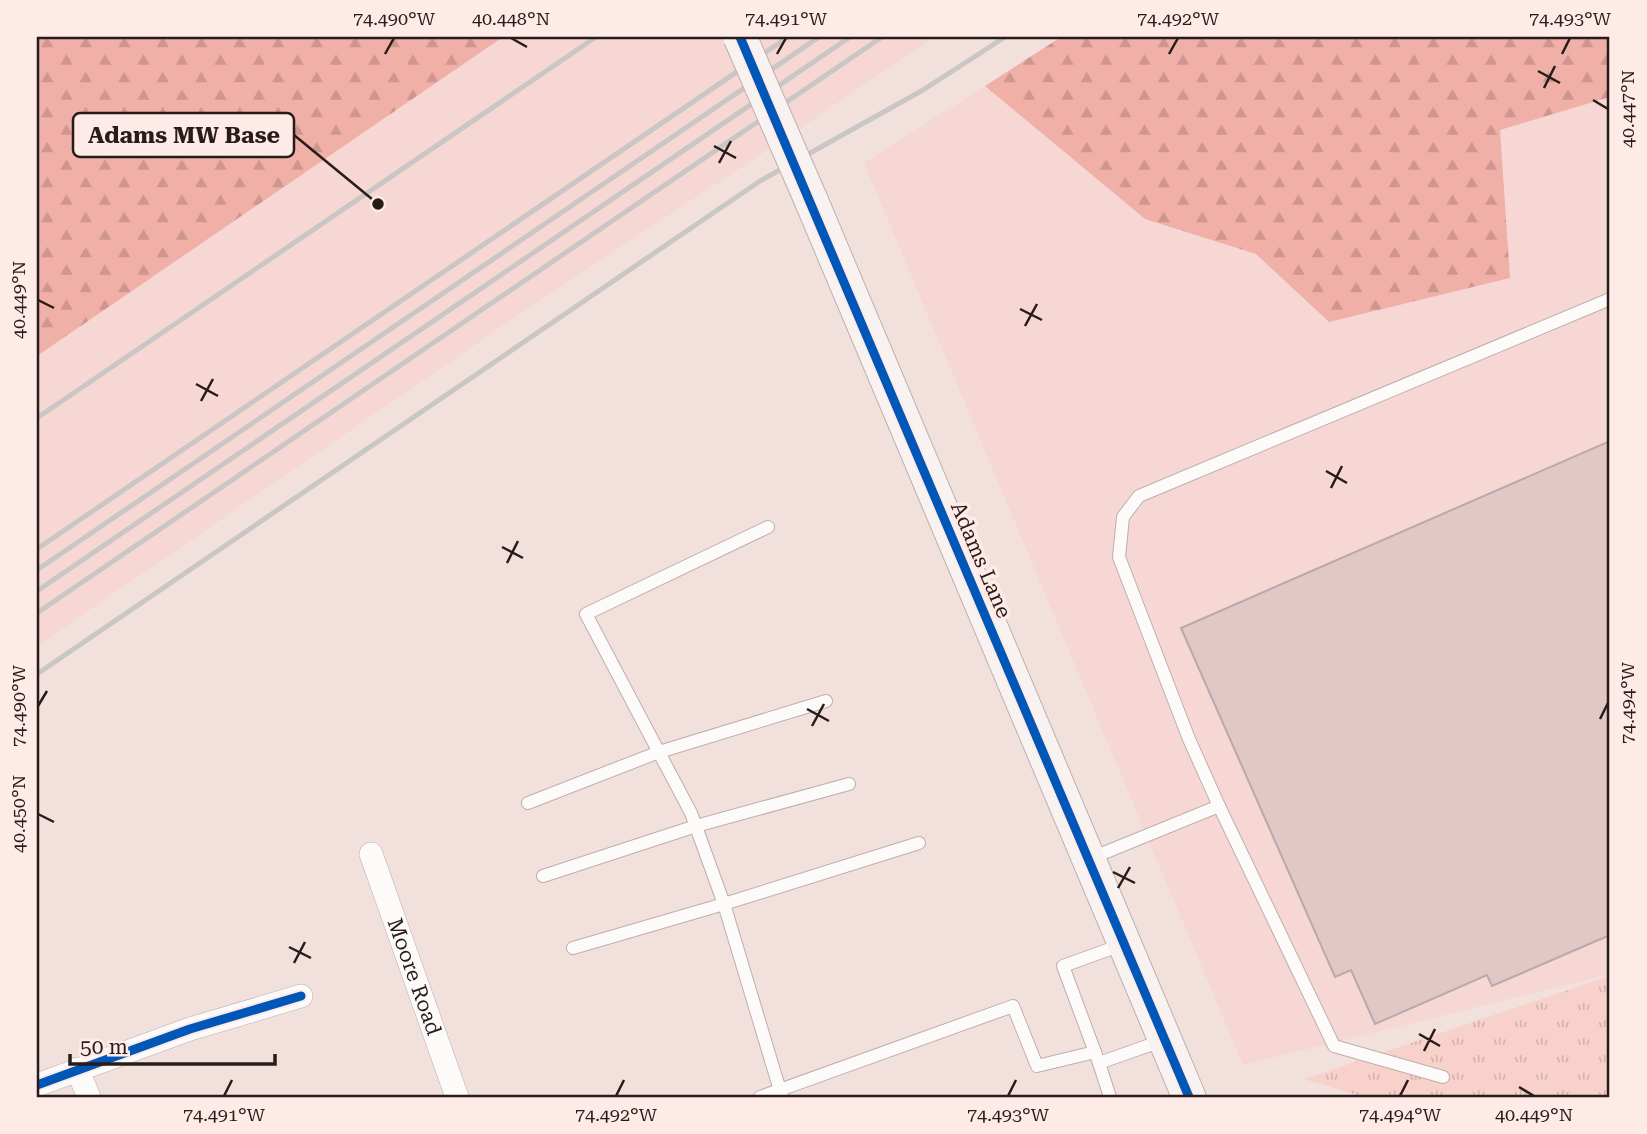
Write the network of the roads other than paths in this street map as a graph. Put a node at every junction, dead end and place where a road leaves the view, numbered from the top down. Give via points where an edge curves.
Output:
1 (740, 37) edge
2 (1610, 299) edge
3 (768, 527) dead end
4 (826, 701) dead end
5 (660, 752) junction
6 (849, 784) dead end
7 (528, 803) dead end
8 (1219, 806) junction
9 (696, 826) junction
10 (919, 843) dead end
11 (371, 855) dead end
12 (1088, 860) junction
13 (543, 876) dead end
14 (724, 904) junction
15 (1124, 944) junction
16 (573, 948) dead end
17 (301, 996) dead end
18 (1165, 1040) junction
19 (1097, 1058) junction
20 (77, 1069) junction
21 (1443, 1077) dead end
22 (37, 1085) edge
23 (781, 1094) edge
24 (89, 1097) edge
25 (457, 1097) edge
26 (760, 1097) edge
27 (1110, 1097) edge
28 (1189, 1097) edge

1 - 12 street, Adams Lane, bridge
2 - 8 lane via 1139,496 1123,517 1119,557
3 - 5 lane via 586,614
4 - 5 lane
5 - 7 lane
5 - 9 lane
6 - 9 lane
8 - 12 lane
8 - 21 lane via 1334,1046
9 - 13 lane
9 - 14 lane
10 - 14 lane
11 - 25 street, Moore Road
12 - 15 street, Adams Lane
14 - 16 lane
14 - 23 lane
15 - 18 street, Adams Lane
15 - 19 lane via 1063,966
17 - 20 street
18 - 19 lane
18 - 28 street, Adams Lane
19 - 23 lane via 1037,1066 1013,1006
19 - 27 lane
20 - 22 street
20 - 24 street
23 - 26 lane

